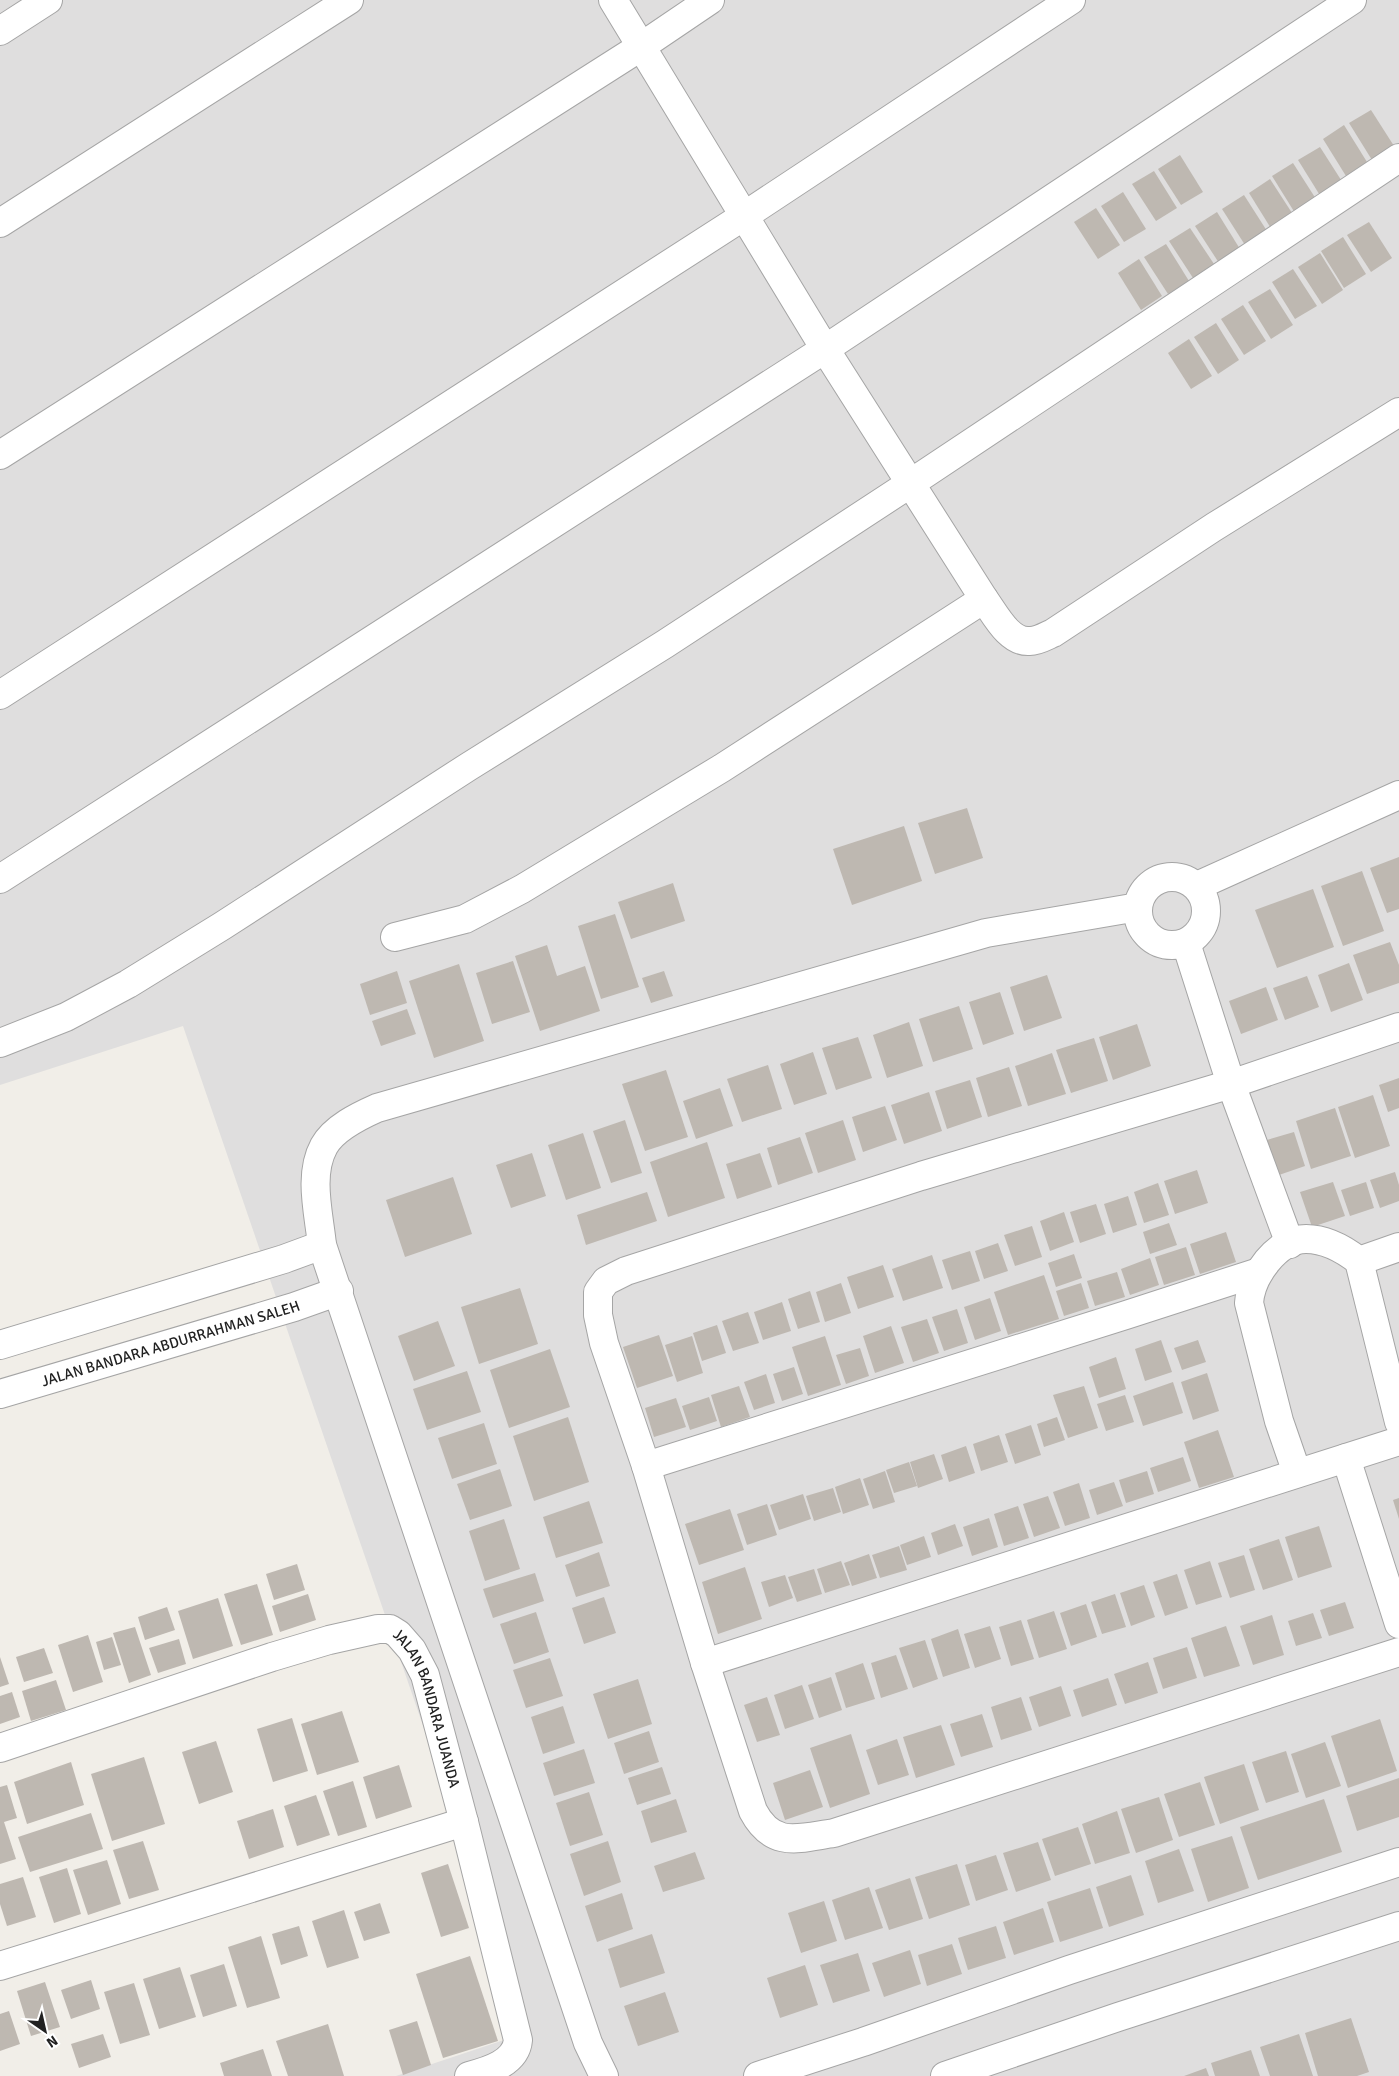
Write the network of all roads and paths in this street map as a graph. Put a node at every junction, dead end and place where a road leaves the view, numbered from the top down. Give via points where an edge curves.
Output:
1 (48, 0) edge
2 (350, 0) edge
3 (613, 0) edge
4 (710, 0) edge
5 (1071, 0) edge
6 (1352, 0) edge
7 (0, 31) edge
8 (642, 46) junction
9 (1399, 158) edge
10 (744, 216) junction
11 (0, 223) edge
12 (825, 350) junction
13 (1399, 412) edge
14 (0, 455) edge
15 (911, 483) junction
16 (984, 599) junction
17 (0, 695) edge
18 (1399, 795) edge
19 (0, 878) edge
20 (1196, 886) junction
21 (1138, 907) junction
22 (396, 937) dead end
23 (1186, 942) junction
24 (1399, 1027) edge
25 (0, 1043) edge
26 (1231, 1084) junction
27 (1290, 1244) junction
28 (322, 1245) junction
29 (1399, 1247) edge
30 (1359, 1261) junction
31 (1258, 1272) junction
32 (338, 1291) junction
33 (0, 1345) edge
34 (0, 1394) edge
35 (1399, 1422) edge
36 (1399, 1441) edge
37 (1346, 1458) junction
38 (646, 1466) junction
39 (1297, 1473) junction
40 (1399, 1624) edge
41 (1399, 1652) edge
42 (705, 1662) junction
43 (0, 1748) edge
44 (464, 1822) junction
45 (1399, 1862) edge
46 (1399, 1926) edge
47 (0, 1966) edge
48 (469, 2076) edge
49 (604, 2076) edge
50 (758, 2076) edge
51 (945, 2076) edge

1 - 7 street
2 - 11 street
3 - 8 street
4 - 8 street
5 - 10 street
6 - 12 street
8 - 10 street
8 - 14 street
9 - 15 street
10 - 12 street
10 - 17 street
12 - 15 street
12 - 19 street
13 - 16 street via 1038,640 1019,640
15 - 16 street
15 - 25 street via 666,644 468,767 215,931 66,1017
16 - 22 street via 722,768 515,893 465,918
18 - 20 street
20 - 21 street via 1177,876 1156,880 1141,896
20 - 23 street via 1207,905 1206,916 1203,928
21 - 23 street via 1139,919 1152,938 1163,944
21 - 28 street via 986,933 376,1108 356,1118 324,1145 316,1183
23 - 26 street
24 - 26 street
26 - 27 street
26 - 38 street via 921,1176 626,1271 606,1281 598,1292 598,1315 604,1343
27 - 30 street via 1305,1239 1318,1240 1347,1251
27 - 31 street
28 - 32 street
28 - 33 street
29 - 30 street
30 - 35 street
31 - 38 street
31 - 39 street via 1251,1287 1249,1303 1278,1421
32 - 34 street, JALAN BANDARA ABDURRAHMAN SALEH
32 - 49 street via 585,2034
36 - 37 street
37 - 39 street
37 - 40 street
38 - 42 street
39 - 42 street
41 - 42 street via 834,1833 793,1839 773,1836 759,1823 753,1811
43 - 44 street, JALAN BANDARA JUANDA via 272,1656 329,1640 390,1629 412,1650 425,1675
44 - 47 street
44 - 48 street, JALAN BANDARA JUANDA via 518,2040 510,2058 487,2071
45 - 50 street
46 - 51 street via 1118,2016

